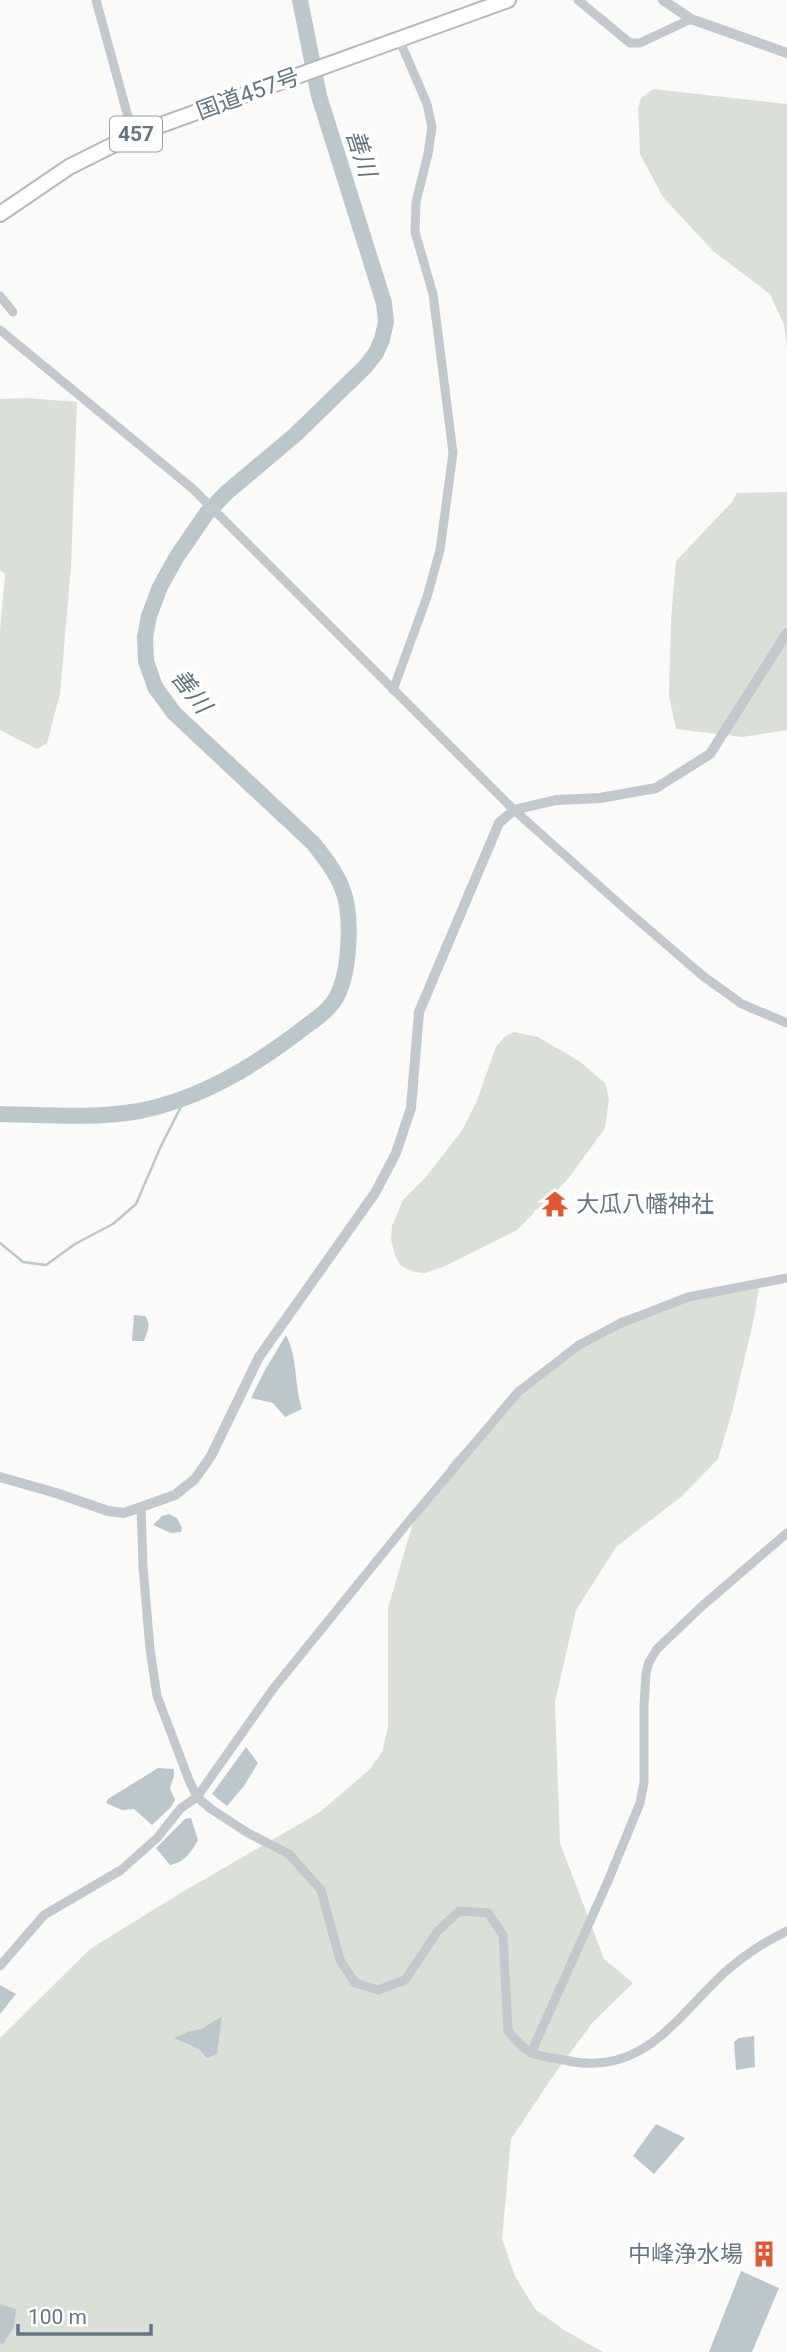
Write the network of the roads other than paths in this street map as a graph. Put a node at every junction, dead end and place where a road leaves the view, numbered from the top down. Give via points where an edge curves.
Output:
1 (96, 0) edge
2 (508, 0) edge
3 (578, 0) edge
4 (663, 0) edge
5 (691, 19) junction
6 (399, 39) junction
7 (787, 53) edge
8 (133, 135) junction
9 (0, 214) edge
10 (0, 296) edge
11 (13, 312) dead end
12 (0, 330) edge
13 (787, 633) edge
14 (393, 690) junction
15 (514, 810) junction
16 (787, 1023) edge
17 (787, 1278) edge
18 (0, 1477) edge
19 (141, 1507) junction
20 (787, 1533) edge
21 (197, 1797) junction
22 (787, 1931) edge
23 (0, 1966) edge
24 (531, 2053) junction

1 - 8 street
2 - 6 highway, 国道457号 / 457
3 - 5 street via 630,43 640,43
4 - 5 street
5 - 7 street
6 - 8 highway, 国道457号 / 457
6 - 14 street via 432,127 416,202 415,232 433,294 453,453 440,550
8 - 9 highway, 国道457号 / 457 via 69,167
10 - 11 street
12 - 14 street via 193,489
13 - 15 street via 710,754 656,788
14 - 15 street
15 - 16 street via 703,976 742,1004
15 - 19 street via 499,823 419,1012 411,1108 396,1153 375,1193 259,1357 195,1479 175,1495
17 - 21 street via 688,1297 619,1324 579,1345 519,1392 273,1689
18 - 19 street via 108,1511 124,1513
19 - 21 street via 149,1638 158,1696
20 - 24 street via 701,1607 649,1662 640,1803
21 - 23 street via 121,1870 44,1914
21 - 24 street via 248,1833 289,1854 321,1890 340,1960 355,1983 378,1990 405,1980 437,1932 459,1911 488,1913 503,1935 508,2031
22 - 24 street via 726,1971 650,2045 619,2062 582,2064

